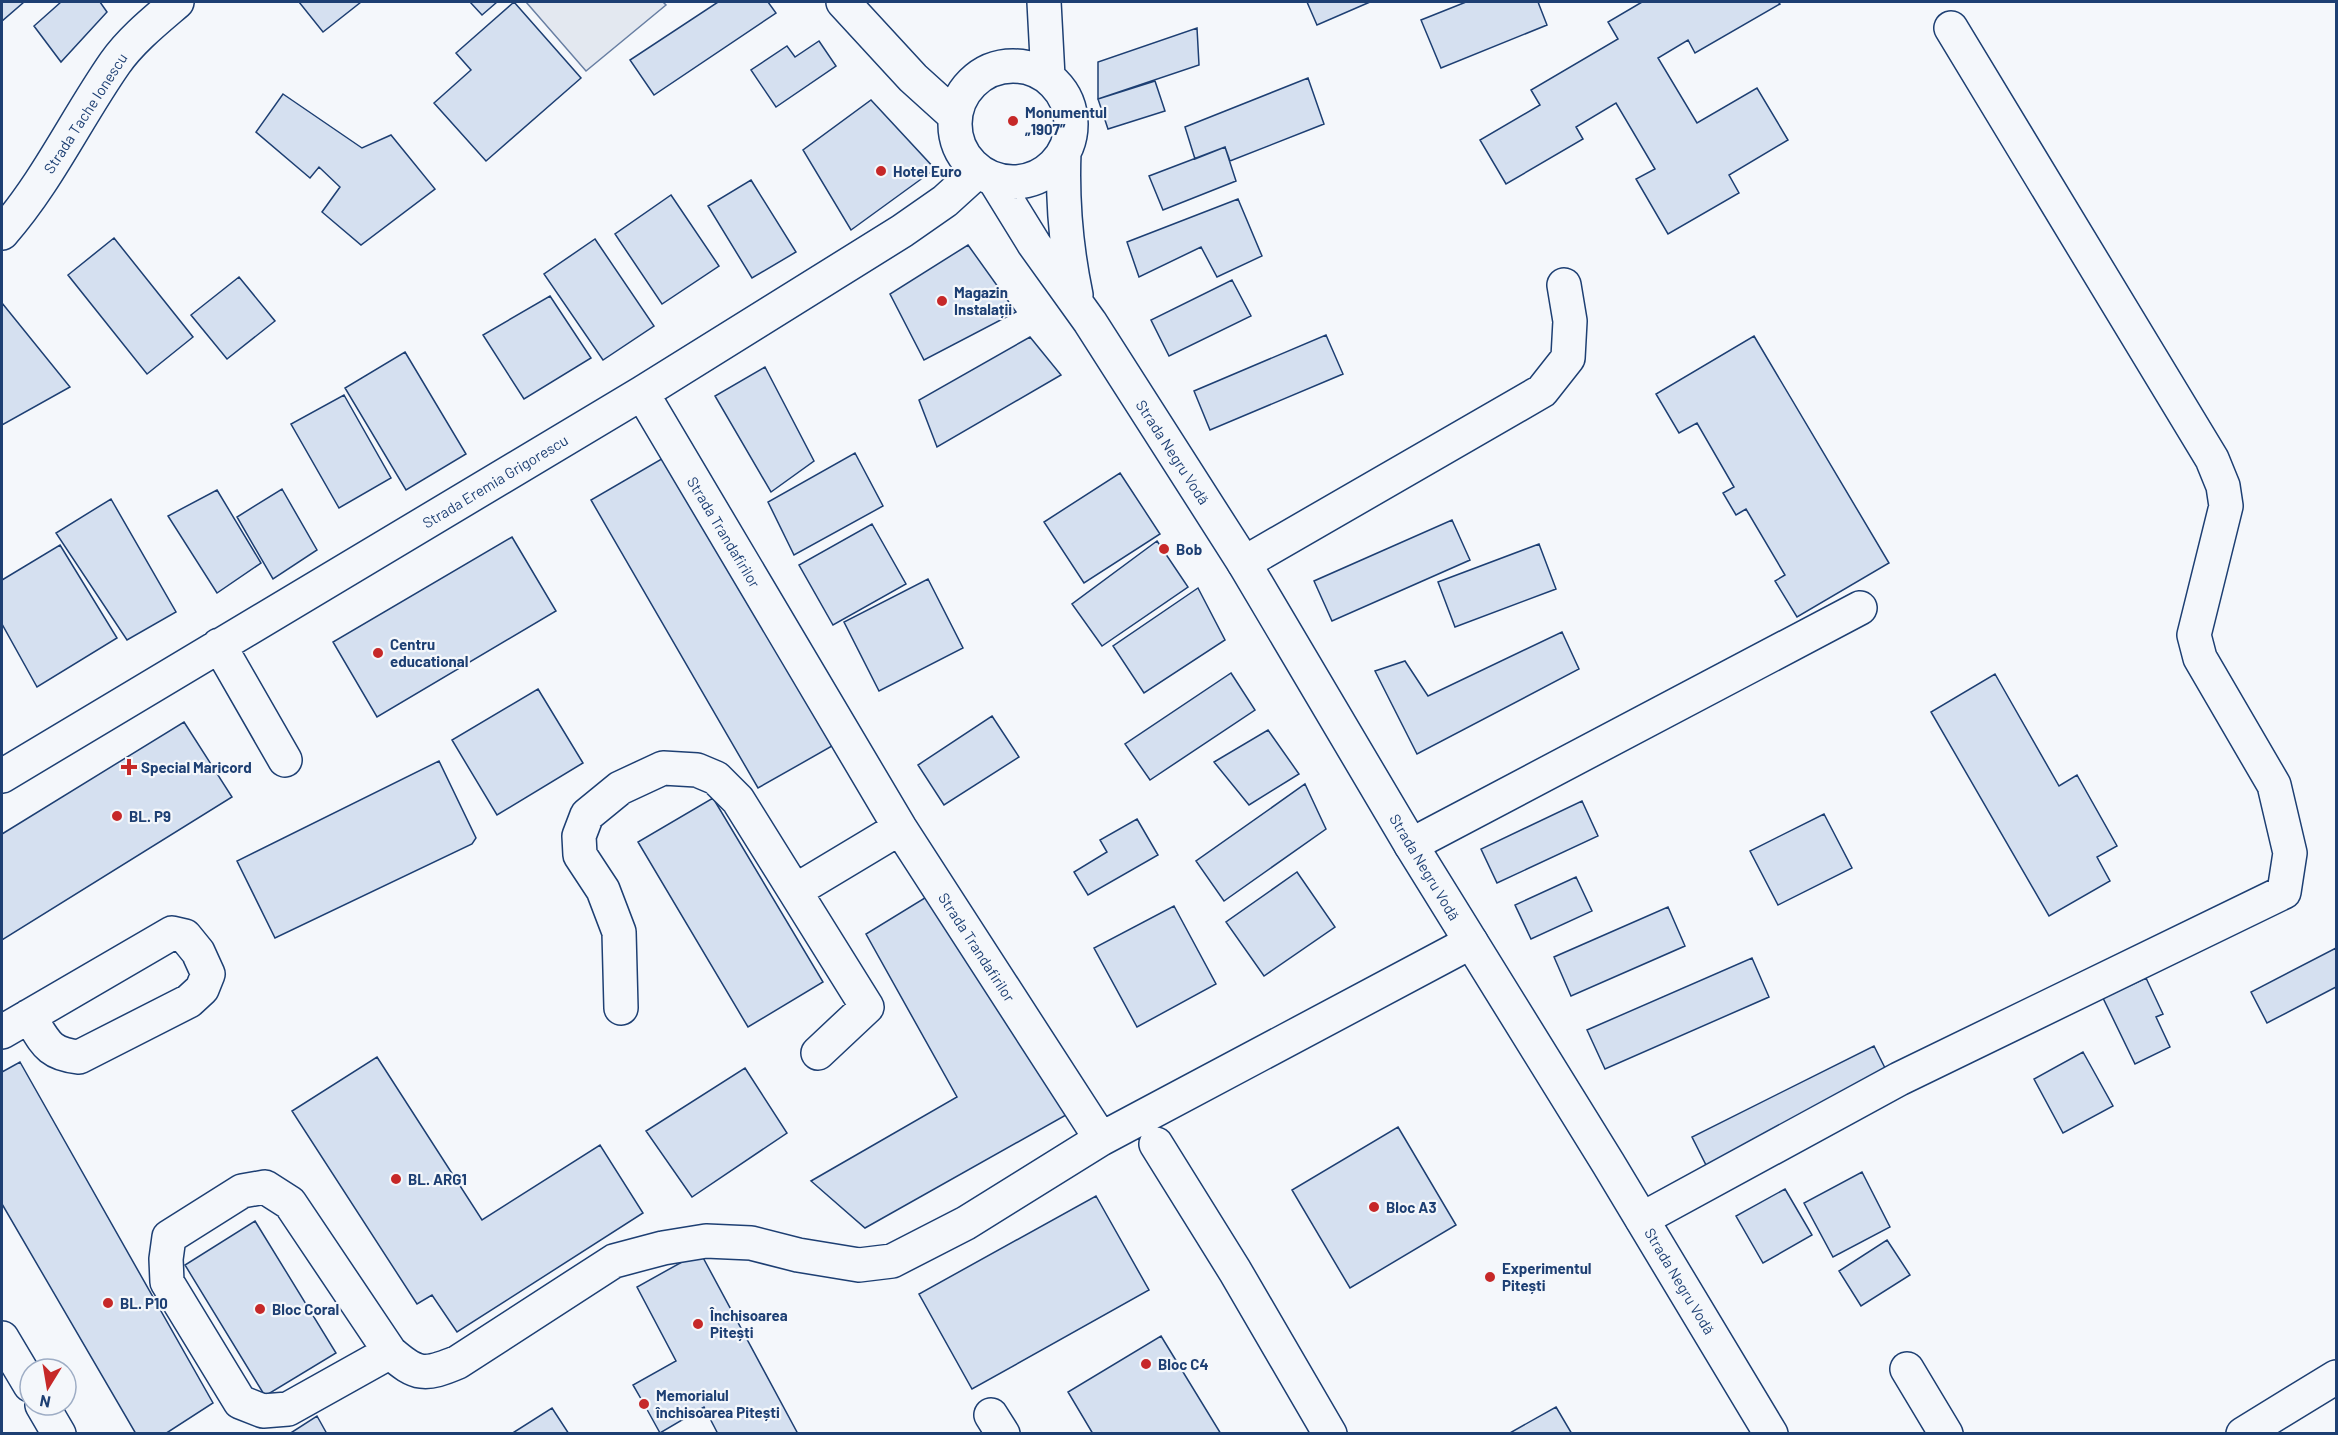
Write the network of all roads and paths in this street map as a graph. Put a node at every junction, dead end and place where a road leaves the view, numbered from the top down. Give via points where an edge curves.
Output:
1 (177, 2) edge
2 (843, 2) edge
3 (1044, 2) edge
4 (1951, 28) dead end
5 (1048, 77) junction
6 (955, 116) junction
7 (1064, 152) junction
8 (986, 175) junction
9 (2, 233) edge
10 (1564, 285) dead end
11 (1077, 302) junction
12 (642, 393) junction
13 (1244, 563) junction
14 (1860, 608) dead end
15 (219, 645) junction
16 (285, 760) dead end
17 (2, 776) edge
18 (900, 828) junction
19 (1411, 845) junction
20 (795, 891) junction
21 (1471, 942) junction
22 (621, 1008) dead end
23 (29, 1016) junction
24 (2, 1032) edge
25 (818, 1053) dead end
26 (1101, 1139) junction
27 (1156, 1144) dead end
28 (1642, 1219) junction
29 (2, 1338) edge
30 (390, 1352) junction
31 (18, 1365) edge
32 (1907, 1369) dead end
33 (2337, 1377) edge
34 (1330, 1434) edge
35 (1771, 1434) edge
36 (1946, 1434) edge
37 (2243, 1434) edge

1 - 9 street, Strada Tache Ionescu via 116,61 24,208
2 - 6 street via 913,78
3 - 5 street
4 - 28 street via 2212,459 2223,486 2226,506 2194,635 2200,658 2274,785 2290,853 2284,892 1899,1079
5 - 6 street via 1030,68 990,70 973,81 961,97
5 - 7 street via 1060,89 1072,120
6 - 8 street via 959,147 967,160
7 - 8 street via 1041,175 1026,181 1010,182
7 - 11 street, Strada Negru Vodă via 1068,256
8 - 11 street, Strada Negru Vodă
8 - 12 street, Strada Eremia Grigorescu
10 - 13 street via 1570,321 1568,358 1542,391
11 - 13 street, Strada Negru Vodă
12 - 15 street, Strada Eremia Grigorescu
12 - 18 street, Strada Trandafirilor
13 - 19 street, Strada Negru Vodă
14 - 19 street
15 - 16 street
15 - 17 street, Strada Eremia Grigorescu
18 - 20 street
18 - 26 street, Strada Trandafirilor
19 - 21 street, Strada Negru Vodă
20 - 22 street via 738,800 716,778 697,770 663,768 620,788 587,814 579,836 580,855 603,891 619,932
20 - 25 street via 867,1007
21 - 26 street
21 - 28 street, Strada Negru Vodă
23 - 23 street via 51,1050 79,1057 189,1001 202,989 208,974 185,936 172,933
23 - 24 street
26 - 30 street via 966,1223 892,1261 859,1266 751,1243 706,1241 663,1248 614,1261 458,1362 433,1373 408,1368
27 - 34 street
28 - 35 street, Strada Negru Vodă
29 - 31 street
30 - 30 street via 288,1409 263,1411 240,1402 167,1282 169,1237 242,1191 265,1187 290,1203
32 - 36 street
33 - 37 street

